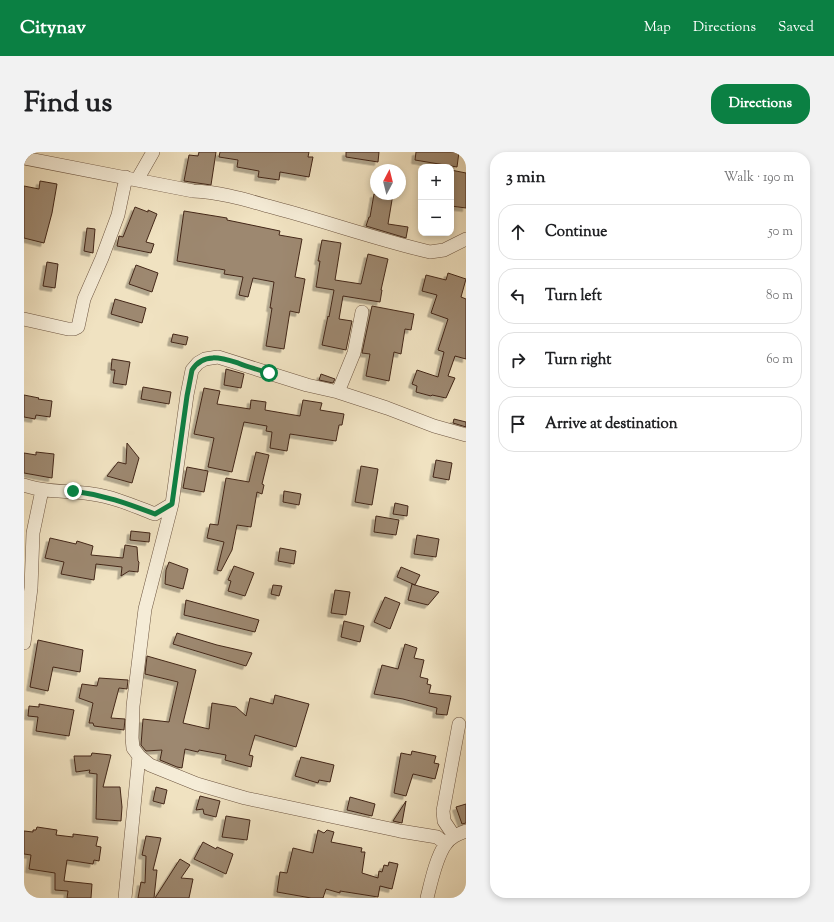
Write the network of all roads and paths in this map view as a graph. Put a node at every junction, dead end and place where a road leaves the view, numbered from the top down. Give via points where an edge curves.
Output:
1 (153, 152) edge
2 (24, 158) edge
3 (131, 178) junction
4 (466, 239) edge
5 (362, 312) dead end
6 (24, 319) edge
7 (338, 392) junction
8 (466, 435) edge
9 (24, 485) edge
10 (42, 490) junction
11 (172, 504) junction
12 (155, 514) junction
13 (162, 543) junction
14 (24, 643) edge
15 (459, 724) dead end
16 (139, 756) junction
17 (455, 837) edge
18 (125, 898) edge
19 (427, 898) edge

1 - 3 street
2 - 3 street
3 - 4 street via 234,197 430,252 444,250
3 - 6 street via 84,299 78,327 74,329
5 - 7 street via 354,353
7 - 8 street
7 - 11 street via 218,357 201,361 192,370
9 - 10 street
10 - 12 street via 94,494 116,499
10 - 14 street via 33,533 31,588
11 - 12 street
11 - 13 street
12 - 13 street
13 - 16 street via 145,609 133,706 132,743
15 - 17 street via 443,811 444,821
16 - 17 street via 150,765 197,784 245,798 400,831
16 - 18 street
17 - 19 street via 430,884

